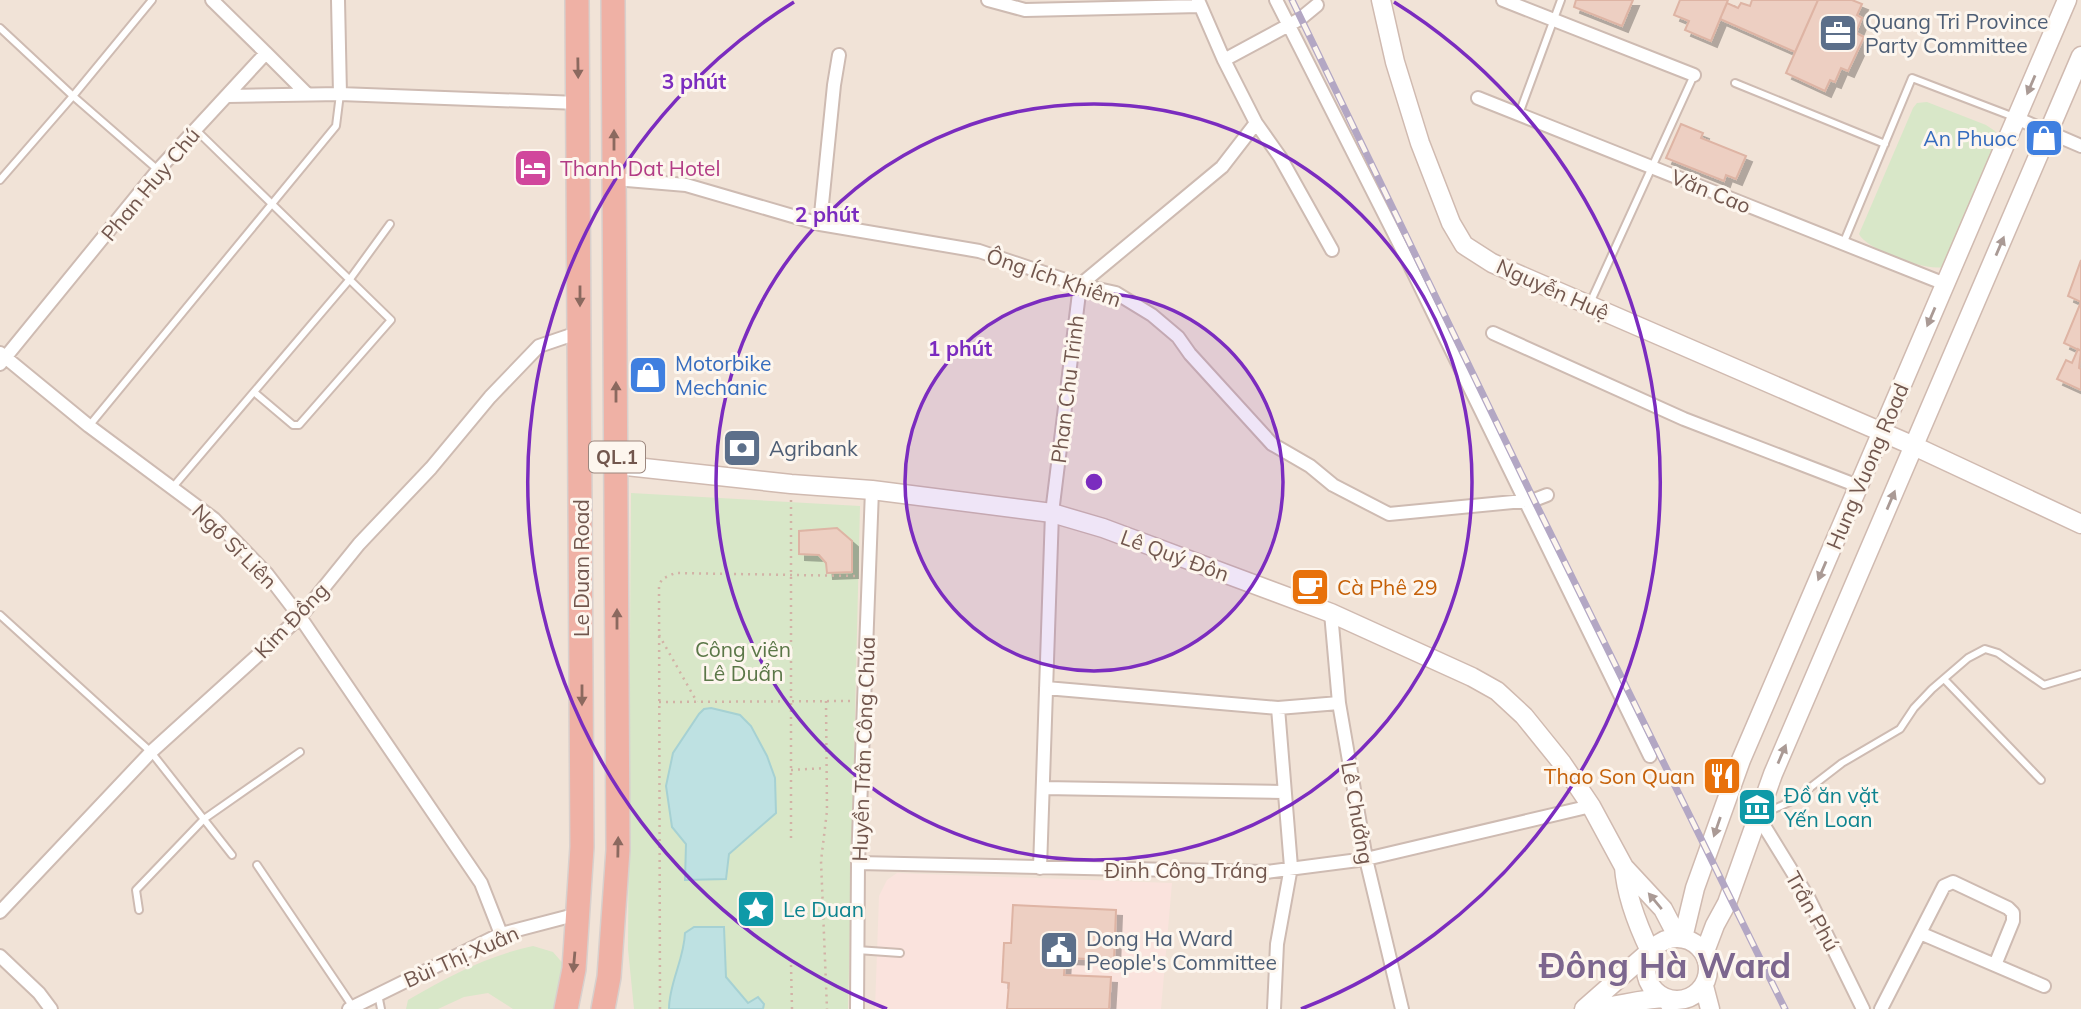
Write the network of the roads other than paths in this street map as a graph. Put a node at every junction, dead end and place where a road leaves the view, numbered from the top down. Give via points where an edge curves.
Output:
1 (152, 0) edge
2 (212, 0) edge
3 (338, 0) edge
4 (577, 0) edge
5 (613, 0) edge
6 (988, 0) edge
7 (1276, 0) edge
8 (1381, 0) edge
9 (1503, 0) edge
10 (1560, 0) edge
11 (2067, 0) edge
12 (1199, 3) edge
13 (1317, 5) dead end
14 (1555, 19) junction
15 (1287, 24) junction
16 (0, 28) edge
17 (265, 53) junction
18 (839, 55) dead end
19 (2081, 56) edge
20 (1224, 60) junction
21 (1694, 75) joint
22 (1735, 83) dead end
23 (340, 94) junction
24 (309, 95) junction
25 (73, 96) junction
26 (228, 96) junction
27 (1478, 98) dead end
28 (578, 103) junction
29 (1519, 114) junction
30 (2017, 118) junction
31 (1256, 123) junction
32 (195, 129) junction
33 (2049, 131) junction
34 (1885, 144) junction
35 (2081, 146) edge
36 (1652, 167) junction
37 (158, 170) junction
38 (615, 179) junction
39 (0, 180) edge
40 (272, 203) junction
41 (390, 224) dead end
42 (820, 224) junction
43 (1843, 244) junction
44 (1332, 250) dead end
45 (350, 279) junction
46 (1945, 284) junction
47 (1080, 285) junction
48 (1590, 305) junction
49 (580, 332) junction
50 (1493, 333) dead end
51 (2, 358) edge
52 (254, 391) junction
53 (89, 426) junction
54 (1881, 433) junction
55 (1914, 446) junction
56 (617, 465) junction
57 (581, 466) junction
58 (1858, 486) junction
59 (173, 487) junction
60 (872, 489) junction
61 (1547, 495) dead end
62 (1526, 501) junction
63 (1052, 513) junction
64 (2081, 524) edge
65 (1331, 613) junction
66 (0, 615) edge
67 (300, 617) junction
68 (2081, 674) edge
69 (1944, 679) junction
70 (1046, 688) junction
71 (1339, 703) junction
72 (1278, 708) junction
73 (151, 752) junction
74 (300, 752) dead end
75 (1650, 756) dead end
76 (2041, 780) dead end
77 (1043, 788) junction
78 (1283, 792) junction
79 (1591, 806) junction
80 (1758, 816) junction
81 (204, 819) junction
82 (232, 855) dead end
83 (1366, 859) junction
84 (859, 863) junction
85 (257, 865) dead end
86 (1291, 867) junction
87 (1624, 867) junction
88 (1040, 868) junction
89 (139, 910) dead end
90 (0, 912) edge
91 (578, 914) junction
92 (614, 915) junction
93 (1920, 933) junction
94 (501, 934) junction
95 (1683, 938) junction
96 (857, 950) junction
97 (1650, 951) junction
98 (900, 953) dead end
99 (1704, 954) junction
100 (0, 956) edge
101 (1995, 965) junction
102 (609, 977) junction
103 (1704, 986) junction
104 (2044, 986) dead end
105 (378, 994) junction
106 (1669, 1003) edge
107 (351, 1008) edge
108 (51, 1009) edge
109 (381, 1009) edge
110 (566, 1009) edge
111 (603, 1009) edge
112 (614, 1009) edge
113 (857, 1009) edge
114 (1274, 1009) edge
115 (1402, 1009) edge
116 (1584, 1009) edge
117 (1710, 1009) edge
118 (1863, 1009) edge
119 (1881, 1009) edge

1 - 25 lane
2 - 17 street
3 - 23 street
4 -> 28 highway, Le Duan Road / QL.1
38 -> 5 highway, Le Duan Road / QL.1
6 - 12 street via 1025,10
7 - 15 street
8 - 48 main road, Nguyễn Huệ via 1420,143 1464,245
9 - 14 street
10 - 14 lane
11 -> 30 main road, Hung Vuong Road
12 - 20 street
13 - 15 street
14 - 21 street
14 - 29 lane
15 - 20 street
15 - 62 street
16 - 25 lane
17 - 24 street
17 - 26 street, Phan Huy Chú
18 - 42 street
19 - 33 main road, Hung Vuong Road
20 - 31 street
21 - 36 lane
22 - 34 lane
23 - 24 street
23 - 28 street
23 - 40 lane via 336,126
24 - 26 street
25 - 37 lane
25 - 39 lane
26 - 32 street, Phan Huy Chú
27 - 29 street, Văn Cao
28 -> 49 highway, Le Duan Road / QL.1
29 - 36 street, Văn Cao
30 - 33 street
30 - 34 lane via 1912,78
30 - 46 main road, Hung Vuong Road
31 - 44 street
31 - 47 street, Phan Chu Trinh via 1222,167
32 - 37 street, Phan Huy Chú
32 - 40 lane
33 - 35 street
55 -> 33 main road, Hung Vuong Road
34 - 43 lane
36 - 43 street, Văn Cao
36 - 48 lane
37 - 51 street, Phan Huy Chú
38 - 42 street, Ông Ích Khiêm via 686,185
56 -> 38 highway, Le Duan Road / QL.1
40 - 45 lane
40 - 53 lane
41 - 45 lane
42 - 47 street, Ông Ích Khiêm via 979,251
43 - 46 street, Văn Cao
45 - 52 lane
45 - 52 lane via 391,320 299,425 293,425
46 -> 54 main road, Hung Vuong Road
47 - 62 street, Ông Ích Khiêm via 1116,293 1152,315 1178,337 1272,444 1333,485 1389,514
47 - 63 street, Phan Chu Trinh
48 - 54 main road, Nguyễn Huệ
49 - 57 highway, Le Duan Road / QL.1
49 - 67 street, Kim Đồng via 539,346 359,544
50 - 58 street via 1685,419
51 - 53 street, Ngô Sĩ Liên
52 - 59 lane
53 - 59 street, Ngô Sĩ Liên
54 - 55 main road, Nguyễn Huệ
54 - 58 main road, Hung Vuong Road
55 - 64 main road
80 -> 55 main road, Hung Vuong Road
56 - 57 highway
56 - 60 main road, Lê Quý Đôn
92 -> 56 highway, Le Duan Road / QL.1 via 618,850
57 -> 91 highway, Le Duan Road / QL.1 via 582,846
58 -> 95 main road, Hung Vuong Road via 1741,760 1695,888
59 - 67 street, Ngô Sĩ Liên via 242,547
60 - 63 main road, Lê Quý Đôn
60 - 84 street, Huyền Trân Công Chúa
61 - 62 street, Ông Ích Khiêm
62 - 75 street
63 - 65 main road, Lê Quý Đôn
63 - 70 street, Phan Chu Trinh
65 - 71 street, Lê Chưởng
65 - 79 main road, Lê Quý Đôn via 1497,691 1524,716
66 - 73 lane
67 - 73 street, Kim Đồng
67 - 94 street, Ngô Sĩ Liên via 481,883
68 - 69 lane via 2044,685 1985,649
69 - 76 lane
69 - 80 lane via 1900,729 1842,763 1794,800
70 - 72 street
70 - 77 street, Phan Chu Trinh
71 - 72 street
71 - 83 street, Lê Chưởng
72 - 78 street
73 - 81 lane
73 - 90 street, Kim Đồng
74 - 81 lane
77 - 78 street
77 - 88 street, Phan Chu Trinh
78 - 86 street
79 - 83 street, Đinh Công Tráng
79 - 87 main road, Lê Quý Đôn
80 - 99 main road, Hung Vuong Road
80 - 118 street, Trần Phú via 1809,900
81 - 82 lane
81 - 89 lane via 136,890
83 - 86 street, Đinh Công Tráng
83 - 115 street, Lê Chưởng
84 - 88 street, Đinh Công Tráng
84 - 96 street, Huyền Trân Công Chúa
85 - 107 lane
86 - 88 street, Đinh Công Tráng via 1266,872
86 - 114 street via 1277,944
95 -> 87 main road, Lê Quý Đôn
87 - 97 main road, Lê Quý Đôn via 1625,883
91 - 92 highway
91 - 94 street, Bùi Thị Xuân
91 -> 110 highway, Le Duan Road / QL.1
92 - 102 highway, Le Duan Road / QL.1
93 - 101 street
93 - 101 street via 1944,886 1953,882 2013,913
93 - 119 street
94 - 105 street, Bùi Thị Xuân
95 - 97 main road
95 - 99 main road
96 - 98 lane
96 - 113 street, Huyền Trân Công Chúa
97 - 106 main road via 1647,978
97 - 116 main road
99 - 103 main road via 1708,975
100 - 108 street
101 - 104 street
102 - 111 highway, Le Duan Road / QL.1
102 - 112 main road
103 - 106 main road via 1693,996
103 - 117 main road
105 - 107 street, Bùi Thị Xuân
105 - 109 lane
106 - 116 main road

